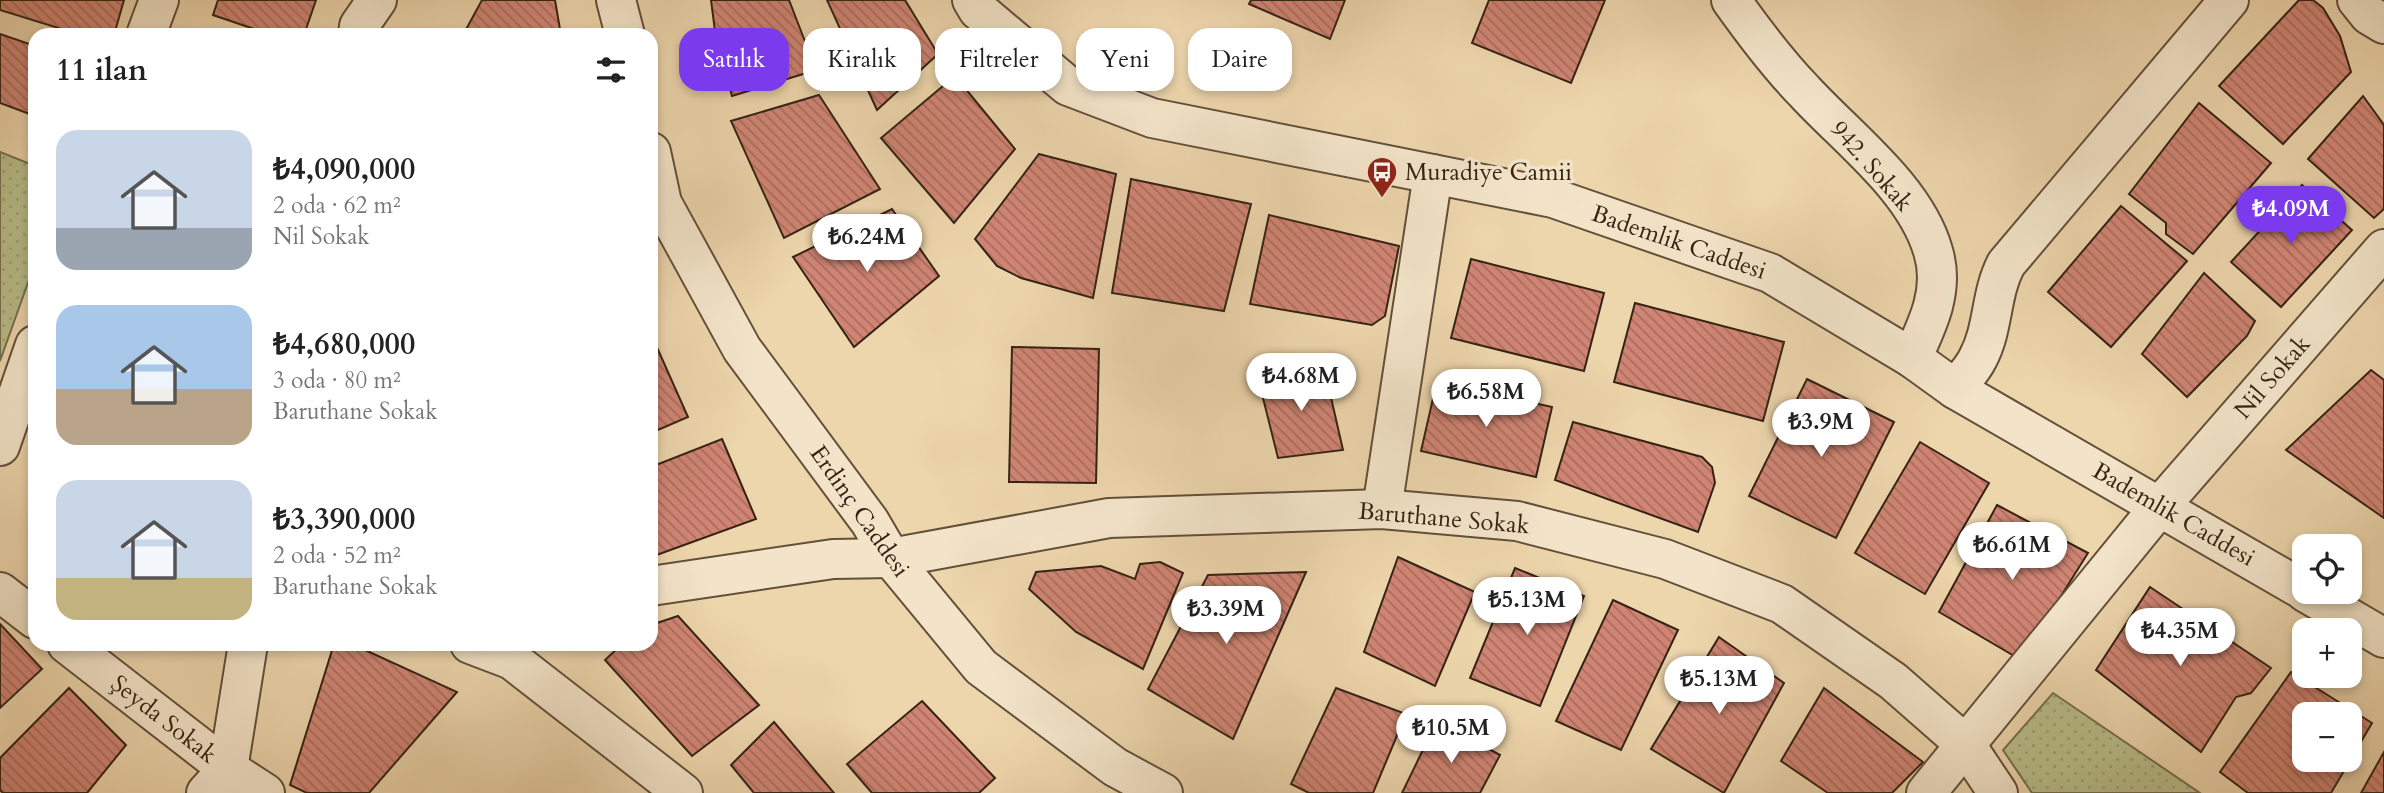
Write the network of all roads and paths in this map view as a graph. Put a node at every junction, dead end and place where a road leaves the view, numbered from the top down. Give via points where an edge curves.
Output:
1 (159, 0) edge
2 (377, 0) edge
3 (616, 0) edge
4 (972, 0) edge
5 (1731, 0) edge
6 (2229, 0) edge
7 (2357, 0) edge
8 (2384, 24) edge
9 (149, 28) edge
10 (359, 28) edge
11 (623, 28) edge
12 (1433, 174) junction
13 (658, 184) edge
14 (2384, 249) edge
15 (1912, 358) junction
16 (28, 365) edge
17 (1955, 388) junction
18 (0, 446) edge
19 (2161, 505) junction
20 (1382, 509) junction
21 (891, 558) junction
22 (2292, 584) edge
23 (658, 585) edge
24 (0, 592) edge
25 (2325, 604) edge
26 (28, 614) edge
27 (2384, 639) edge
28 (75, 651) edge
29 (246, 651) edge
30 (488, 651) edge
31 (1966, 745) junction
32 (217, 781) edge
33 (265, 793) edge
34 (683, 793) edge
35 (1163, 793) edge
36 (1926, 793) edge
37 (1998, 793) edge

1 - 9 street
2 - 10 street
3 - 11 street
4 - 12 street, Bademlik Caddesi via 1068,86 1140,114
5 - 15 street, 942. Sokak via 1804,91 1876,163 1909,204 1934,251 1937,286 1933,314
6 - 17 street via 2006,264 1995,288 1978,359
7 - 8 street
12 - 15 street, Bademlik Caddesi via 1553,198 1770,273
12 - 20 street
13 - 21 street, Erdinç Caddesi via 662,203 742,349 870,522
14 - 19 street, Nil Sokak
15 - 17 street, Bademlik Caddesi
16 - 18 street
17 - 19 street, Bademlik Caddesi
19 - 22 street, Bademlik Caddesi
19 - 31 street, Nil Sokak
20 - 21 street, Baruthane Sokak via 1108,518
20 - 31 street, Baruthane Sokak via 1517,521 1665,559 1782,604 1893,681
21 - 23 street, Baruthane Sokak via 832,559
21 - 35 street, Erdinç Caddesi via 981,667 1115,767
24 - 26 street
25 - 27 street, Bademlik Caddesi
28 - 32 street, Şeyda Sokak
29 - 32 street
30 - 34 street via 512,660
31 - 36 street, Nil Sokak
31 - 37 street, Baruthane Sokak
32 - 33 street, Şeyda Sokak

